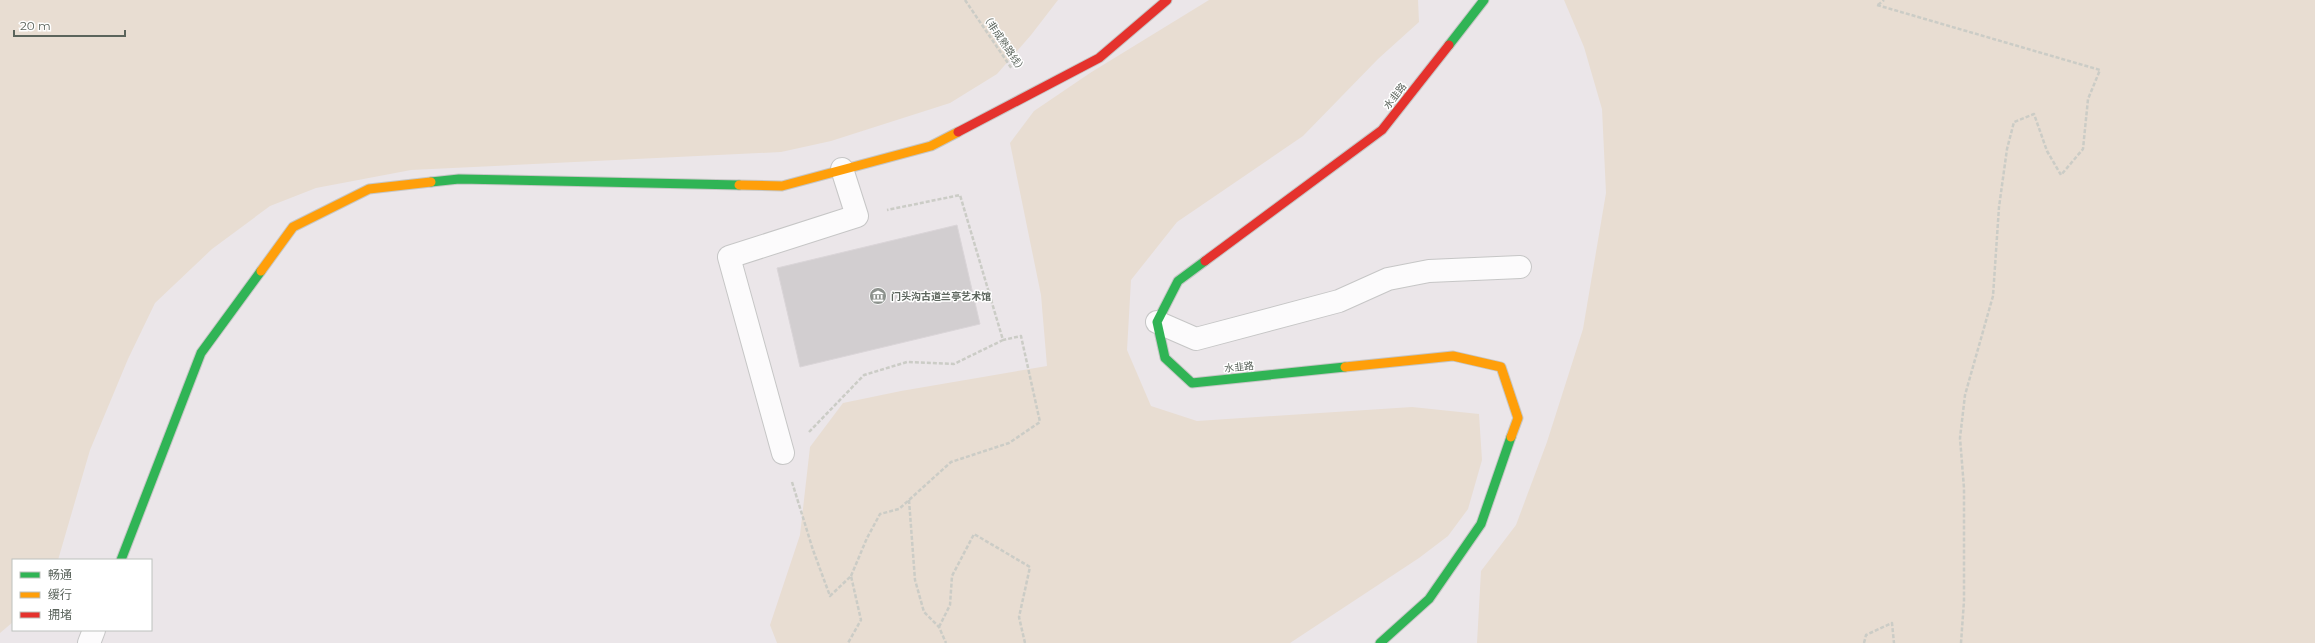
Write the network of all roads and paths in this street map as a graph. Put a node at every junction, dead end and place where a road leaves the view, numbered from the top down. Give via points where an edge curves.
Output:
1 (965, 0) edge
2 (1167, 0) edge
3 (1484, 0) edge
4 (1884, 0) edge
5 (1029, 94) junction
6 (842, 169) junction
7 (857, 216) junction
8 (1520, 267) dead end
9 (1158, 322) junction
10 (1003, 340) junction
11 (784, 453) junction
12 (909, 499) junction
13 (121, 559) edge
14 (851, 576) junction
15 (939, 627) junction
16 (94, 631) edge
17 (89, 643) edge
18 (848, 643) edge
19 (946, 643) edge
20 (1025, 643) edge
21 (1380, 643) edge
22 (1864, 643) edge
23 (1894, 643) edge
24 (1960, 643) edge

1 - 5 path, （非成熟路线）
2 - 5 street via 1099,58
3 - 9 street, 水韭路 via 1382,130 1178,281
4 - 24 path via 1877,5 2100,70 2088,99 2083,149 2062,175 2047,151 2034,114 2014,122 2007,149 1999,207 1993,296 1965,395 1960,438 1964,488 1964,601
5 - 6 street via 931,146
6 - 7 street
6 - 13 street via 782,186 459,179 369,189 293,227 201,353
7 - 10 path via 960,195
7 - 11 street via 729,257
8 - 9 street via 1429,271 1388,279 1339,301 1196,339
9 - 21 street, 水韭路 via 1165,358 1192,383 1453,356 1501,367 1518,418 1481,524 1429,599
10 - 11 path via 954,364 908,362 864,375 802,440
10 - 12 path via 1021,336 1040,422 1009,444 951,462
11 - 14 path via 813,550 830,596
12 - 14 path via 899,509 880,514
12 - 15 path via 915,580 924,612
14 - 18 path via 861,620
15 - 19 path
15 - 20 path via 950,605 952,576 974,534 1030,567 1019,617
16 - 17 street
22 - 23 path via 1866,635 1892,622

